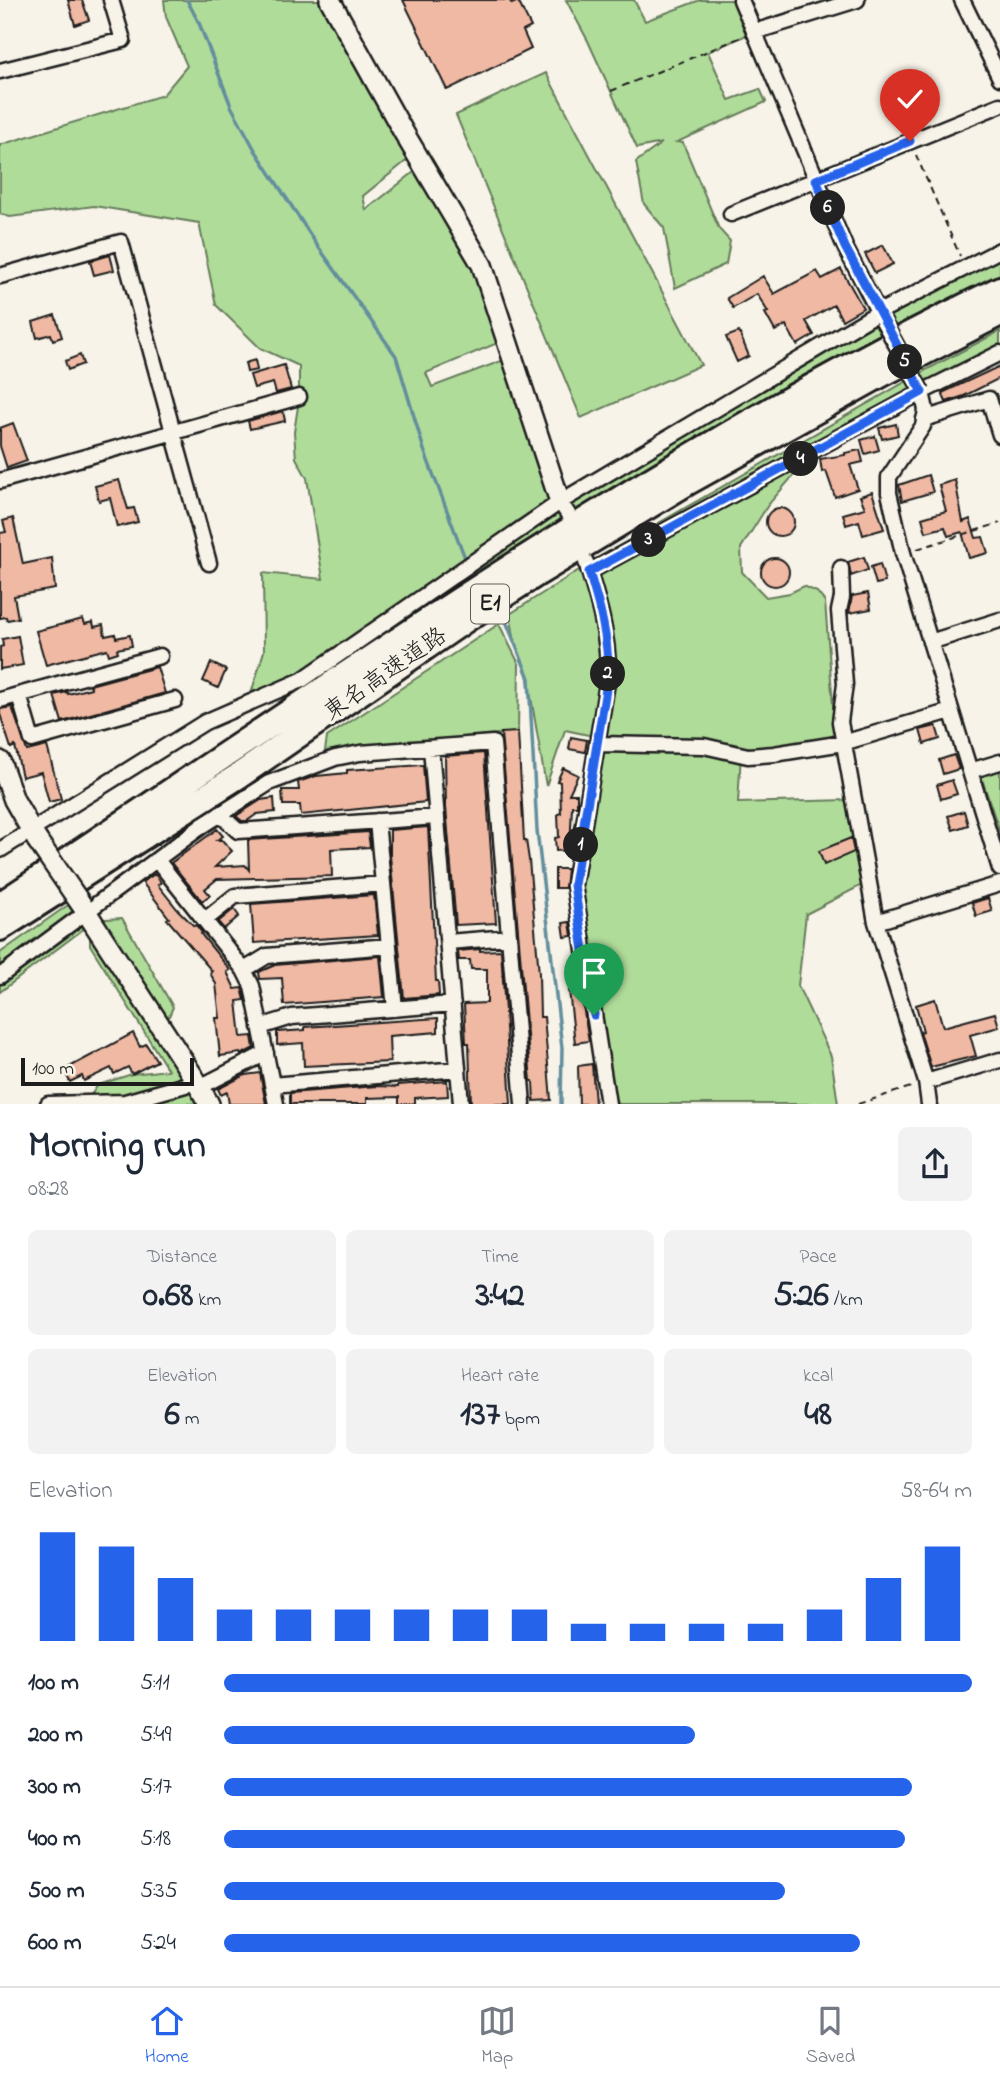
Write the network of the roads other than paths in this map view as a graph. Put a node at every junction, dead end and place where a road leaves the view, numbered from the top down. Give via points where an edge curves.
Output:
1 (111, 0) edge
2 (330, 0) edge
3 (741, 0) edge
4 (857, 0) edge
5 (962, 0) edge
6 (754, 32) junction
7 (0, 71) edge
8 (1000, 78) edge
9 (1000, 105) edge
10 (816, 180) junction
11 (731, 214) dead end
12 (1000, 250) edge
13 (0, 276) edge
14 (1000, 289) edge
15 (1000, 313) edge
16 (880, 316) junction
17 (1000, 353) edge
18 (922, 392) junction
19 (299, 397) dead end
20 (924, 419) junction
21 (173, 432) junction
22 (1000, 435) edge
23 (0, 481) edge
24 (564, 508) junction
25 (209, 562) dead end
26 (841, 568) dead end
27 (1000, 620) edge
28 (930, 642) junction
29 (160, 656) dead end
30 (19, 695) junction
31 (0, 700) edge
32 (175, 701) dead end
33 (951, 711) junction
34 (843, 743) junction
35 (597, 744) junction
36 (431, 748) junction
37 (0, 761) edge
38 (1000, 762) edge
39 (970, 771) junction
40 (240, 775) junction
41 (220, 814) junction
42 (437, 817) junction
43 (377, 821) junction
44 (34, 835) junction
45 (0, 850) edge
46 (157, 860) junction
47 (1000, 869) edge
48 (383, 884) junction
49 (1000, 884) edge
50 (0, 905) edge
51 (84, 910) junction
52 (205, 920) junction
53 (876, 922) junction
54 (0, 928) edge
55 (509, 937) junction
56 (448, 942) junction
57 (0, 943) edge
58 (389, 946) junction
59 (244, 970) junction
60 (0, 976) edge
61 (453, 1004) junction
62 (395, 1009) junction
63 (260, 1027) junction
64 (266, 1053) junction
65 (1000, 1060) edge
66 (458, 1069) junction
67 (926, 1082) junction
68 (272, 1085) junction
69 (202, 1091) edge
70 (48, 1104) edge
71 (276, 1104) edge
72 (461, 1104) edge
73 (523, 1104) edge
74 (608, 1104) edge
75 (929, 1104) edge

1 - 7 street via 123,40
2 - 24 street via 482,265
3 - 6 street
4 - 6 street
5 - 8 street
6 - 10 street
9 - 10 street
10 - 11 street
10 - 16 street
12 - 16 street
13 - 21 street via 121,242
14 - 50 highway, 東名高速道路 / E1 via 845,369 527,555
15 - 40 highway, 東名高速道路 / E1 via 688,482 549,566
16 - 18 street, bridge
16 - 24 street
17 - 18 street
18 - 20 street
18 - 35 street via 588,567 609,651
19 - 21 street
20 - 22 street via 989,399
20 - 28 street via 890,477 894,521
21 - 23 street
21 - 25 street
24 - 44 street via 302,680 205,722
26 - 34 street via 845,684 839,722
27 - 28 street
28 - 33 street
29 - 30 street
30 - 31 street
30 - 32 street via 32,740
33 - 34 street
33 - 39 street
34 - 35 street via 748,756 704,746
34 - 53 street
35 - 74 street via 574,885
36 - 41 street via 335,758 270,783
36 - 42 street
36 - 55 street via 493,743
37 - 44 street via 14,800
38 - 39 street
39 - 47 street
40 - 54 highway, 東名高速道路 / E1
40 - 57 highway
41 - 43 street via 238,831
41 - 46 street
42 - 43 street
42 - 56 street
43 - 48 street
44 - 45 street
44 - 51 street, bridge
46 - 51 street
46 - 52 street
48 - 52 street via 235,896
48 - 58 street
49 - 53 street
51 - 60 street
51 - 69 street
52 - 59 street
53 - 67 street
55 - 56 street
55 - 73 street
56 - 61 street
58 - 59 street via 267,956
58 - 62 street
59 - 63 street
61 - 62 street
61 - 66 street
62 - 63 street via 292,1017
63 - 64 street
64 - 68 street
64 - 69 street
65 - 67 street
66 - 68 street
66 - 72 street
67 - 75 street
68 - 71 street
69 - 70 street via 125,1102

